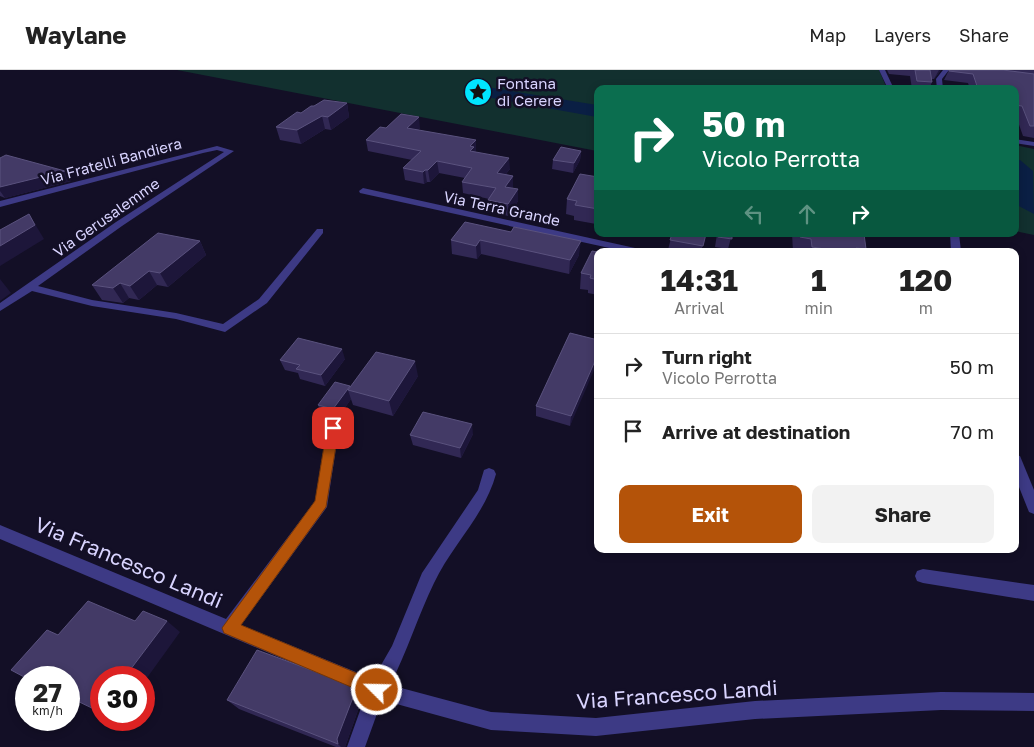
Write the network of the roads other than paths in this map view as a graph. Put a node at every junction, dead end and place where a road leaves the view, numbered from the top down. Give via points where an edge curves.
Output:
1 (882, 70) edge
2 (946, 70) edge
3 (889, 85) edge
4 (939, 85) edge
5 (1019, 142) edge
6 (1034, 144) edge
7 (230, 151) joint
8 (363, 191) dead end
9 (0, 204) edge
10 (320, 231) dead end
11 (621, 248) edge
12 (30, 287) junction
13 (0, 308) edge
14 (333, 428) dead end
15 (1019, 470) edge
16 (489, 474) dead end
17 (1034, 508) edge
18 (0, 532) edge
19 (924, 576) dead end
20 (1034, 592) edge
21 (229, 628) junction
22 (377, 690) junction
23 (1034, 702) edge
24 (356, 747) edge

1 - 3 street
2 - 4 street via 938,79
5 - 6 street
7 - 9 street, Via Fratelli Bandiera via 216,148 202,151
7 - 12 street, Via Gerusalemme
8 - 11 street, Via Terra Grande
10 - 12 street via 263,301 225,328 176,316 92,303
12 - 13 street, Via Gerusalemme
14 - 21 street via 322,503
15 - 17 street
16 - 22 street via 484,492 428,578 398,652
18 - 21 street, Via Francesco Landi
19 - 20 street
21 - 22 street, Via Francesco Landi
22 - 23 street, Via Francesco Landi via 490,721 596,727 755,710 941,701
22 - 24 street

